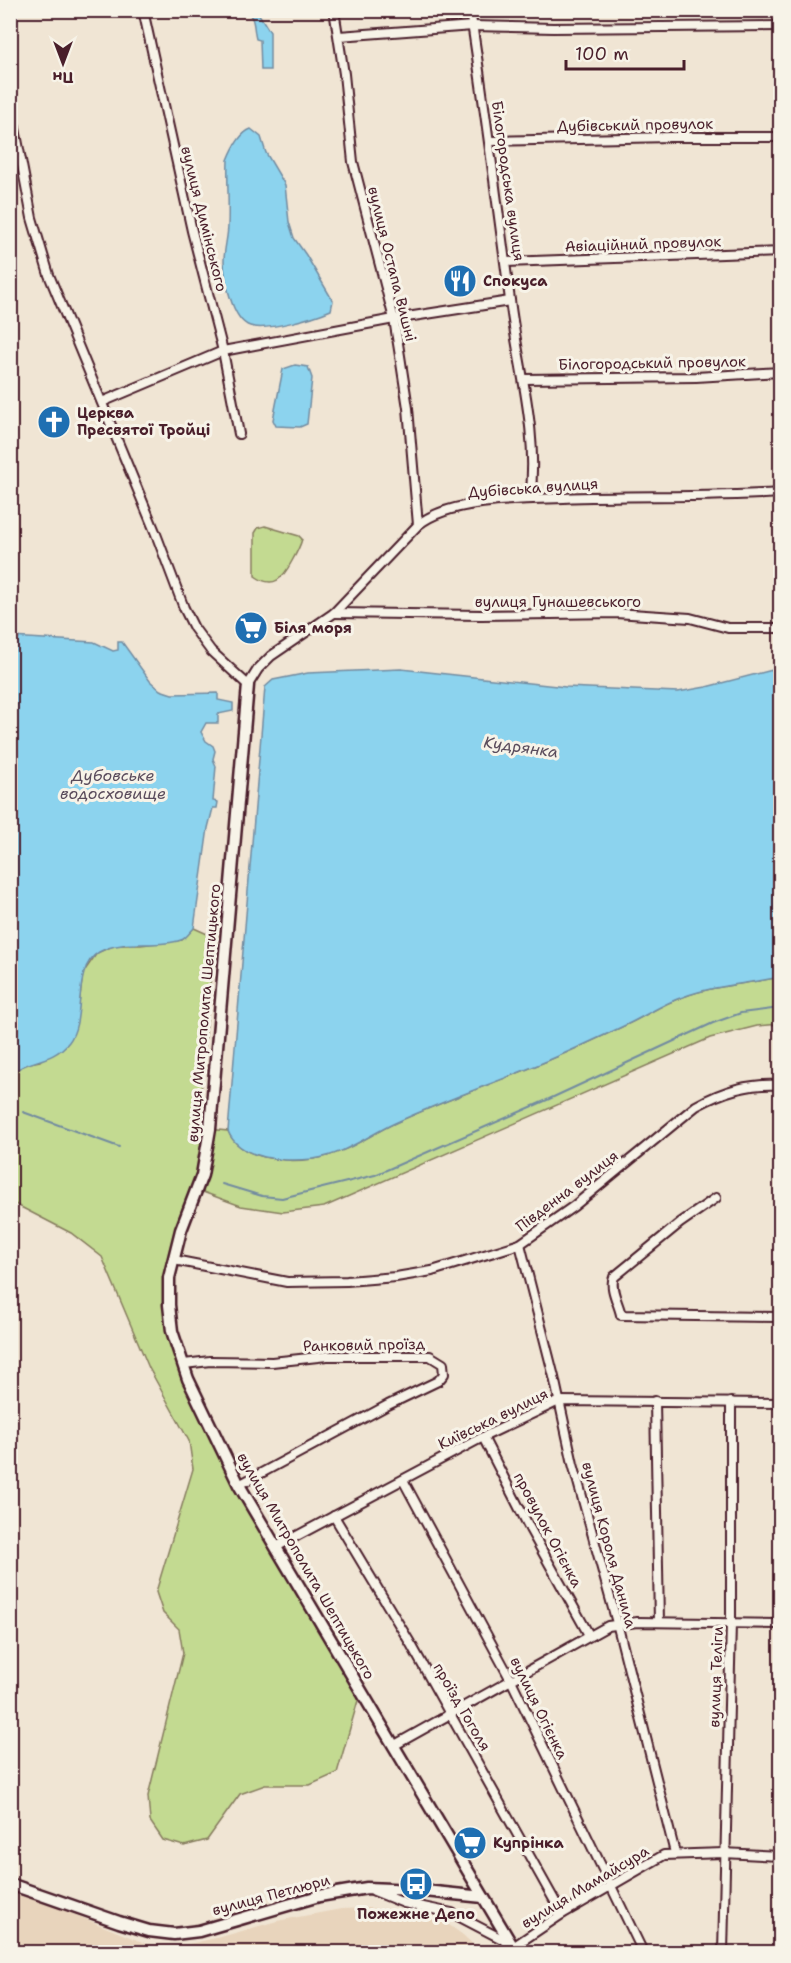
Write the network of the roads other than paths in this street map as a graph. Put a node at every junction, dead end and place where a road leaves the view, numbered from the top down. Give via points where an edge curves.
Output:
1 (143, 10) edge
2 (334, 10) edge
3 (470, 10) edge
4 (473, 26) junction
5 (780, 26) edge
6 (339, 36) junction
7 (10, 102) edge
8 (780, 137) edge
9 (490, 141) junction
10 (780, 252) edge
11 (506, 262) junction
12 (510, 301) junction
13 (394, 319) junction
14 (224, 351) junction
15 (780, 372) edge
16 (524, 379) junction
17 (102, 402) junction
18 (239, 434) dead end
19 (780, 494) edge
20 (530, 499) junction
21 (418, 525) junction
22 (334, 613) junction
23 (780, 628) edge
24 (248, 685) junction
25 (780, 1085) edge
26 (716, 1198) dead end
27 (520, 1244) junction
28 (174, 1260) junction
29 (780, 1317) edge
30 (184, 1364) junction
31 (559, 1401) junction
32 (655, 1401) junction
33 (731, 1402) junction
34 (780, 1403) edge
35 (483, 1437) junction
36 (403, 1480) junction
37 (239, 1485) junction
38 (334, 1516) junction
39 (276, 1547) junction
40 (659, 1622) junction
41 (617, 1623) junction
42 (730, 1623) junction
43 (780, 1624) edge
44 (589, 1635) junction
45 (511, 1680) junction
46 (451, 1714) junction
47 (393, 1746) junction
48 (675, 1853) junction
49 (724, 1853) junction
50 (780, 1856) edge
51 (10, 1884) edge
52 (611, 1887) junction
53 (367, 1888) junction
54 (483, 1897) junction
55 (562, 1914) junction
56 (514, 1950) edge
57 (643, 1953) edge
58 (723, 1953) edge

1 - 14 street, вулиця Димінського via 192,231
2 - 6 street, вулиця Остапа Вишні
3 - 4 street, Білогородська вулиця
4 - 5 street
4 - 6 street
4 - 9 street, Білогородська вулиця
6 - 13 street, вулиця Остапа Вишні via 353,162
7 - 17 street via 32,218 45,263
8 - 9 street, Дубівський провулок
9 - 11 street, Білогородська вулиця
10 - 11 street, Авіаційний провулок
11 - 12 street, Білогородська вулиця
12 - 13 street
12 - 16 street, Білогородська вулиця
13 - 14 street
13 - 21 street, вулиця Остапа Вишні via 408,408
14 - 17 street
14 - 18 street, вулиця Димінського
15 - 16 street, Білогородський провулок
16 - 20 street, Білогородська вулиця via 532,473
17 - 24 street via 189,618 216,657
19 - 20 street, Дубівська вулиця
20 - 21 street, Дубівська вулиця via 469,505 426,518
21 - 22 street, Дубівська вулиця
22 - 23 street, вулиця Гунашевського via 616,613 690,618 728,628
22 - 24 street, Дубівська вулиця via 272,656
24 - 28 street, вулиця Митрополита Шептицького via 210,1129 202,1175
25 - 27 street, Південна вулиця via 735,1088 696,1106 574,1206
26 - 29 street via 614,1277 613,1289 621,1315
27 - 28 street, Південна вулиця via 432,1270 347,1281 287,1282
27 - 31 street, вулиця Короля Данила
28 - 30 street, вулиця Митрополита Шептицького via 169,1305 172,1331
30 - 37 street, вулиця Митрополита Шептицького
30 - 37 street, Ранковий проїзд via 327,1356 430,1356 443,1364 444,1374 438,1381
31 - 32 street, Київська вулиця
31 - 35 street, Київська вулиця
31 - 41 street, вулиця Короля Данила
32 - 33 street, Київська вулиця
32 - 40 street
33 - 34 street, Київська вулиця
33 - 42 street, вулиця Теліги
35 - 36 street, Київська вулиця
35 - 44 street, провулок Огієнка
36 - 38 street, Київська вулиця
36 - 45 street, вулиця Огієнка
37 - 39 street, вулиця Митрополита Шептицького
38 - 39 street, Київська вулиця
38 - 46 street, проїзд Гоголя
39 - 47 street, вулиця Митрополита Шептицького
40 - 41 street
40 - 42 street
41 - 44 street
41 - 48 street, вулиця Короля Данила
42 - 43 street
42 - 49 street, вулиця Теліги
44 - 45 street
45 - 46 street
45 - 52 street, вулиця Огієнка
46 - 47 street
46 - 55 street, проїзд Гоголя
47 - 54 street, вулиця Митрополита Шептицького
48 - 49 street, вулиця Мамайсура
48 - 52 street, вулиця Мамайсура via 649,1862
49 - 50 street, вулиця Мамайсура
49 - 58 street, вулиця Теліги
51 - 53 street, вулиця Петлюри via 119,1922 174,1934 199,1931 319,1896
52 - 55 street, вулиця Мамайсура
52 - 57 street, вулиця Огієнка
53 - 54 street, вулиця Петлюри
53 - 56 street via 405,1903 452,1913 502,1939
54 - 56 street
55 - 56 street, вулиця Мамайсура

